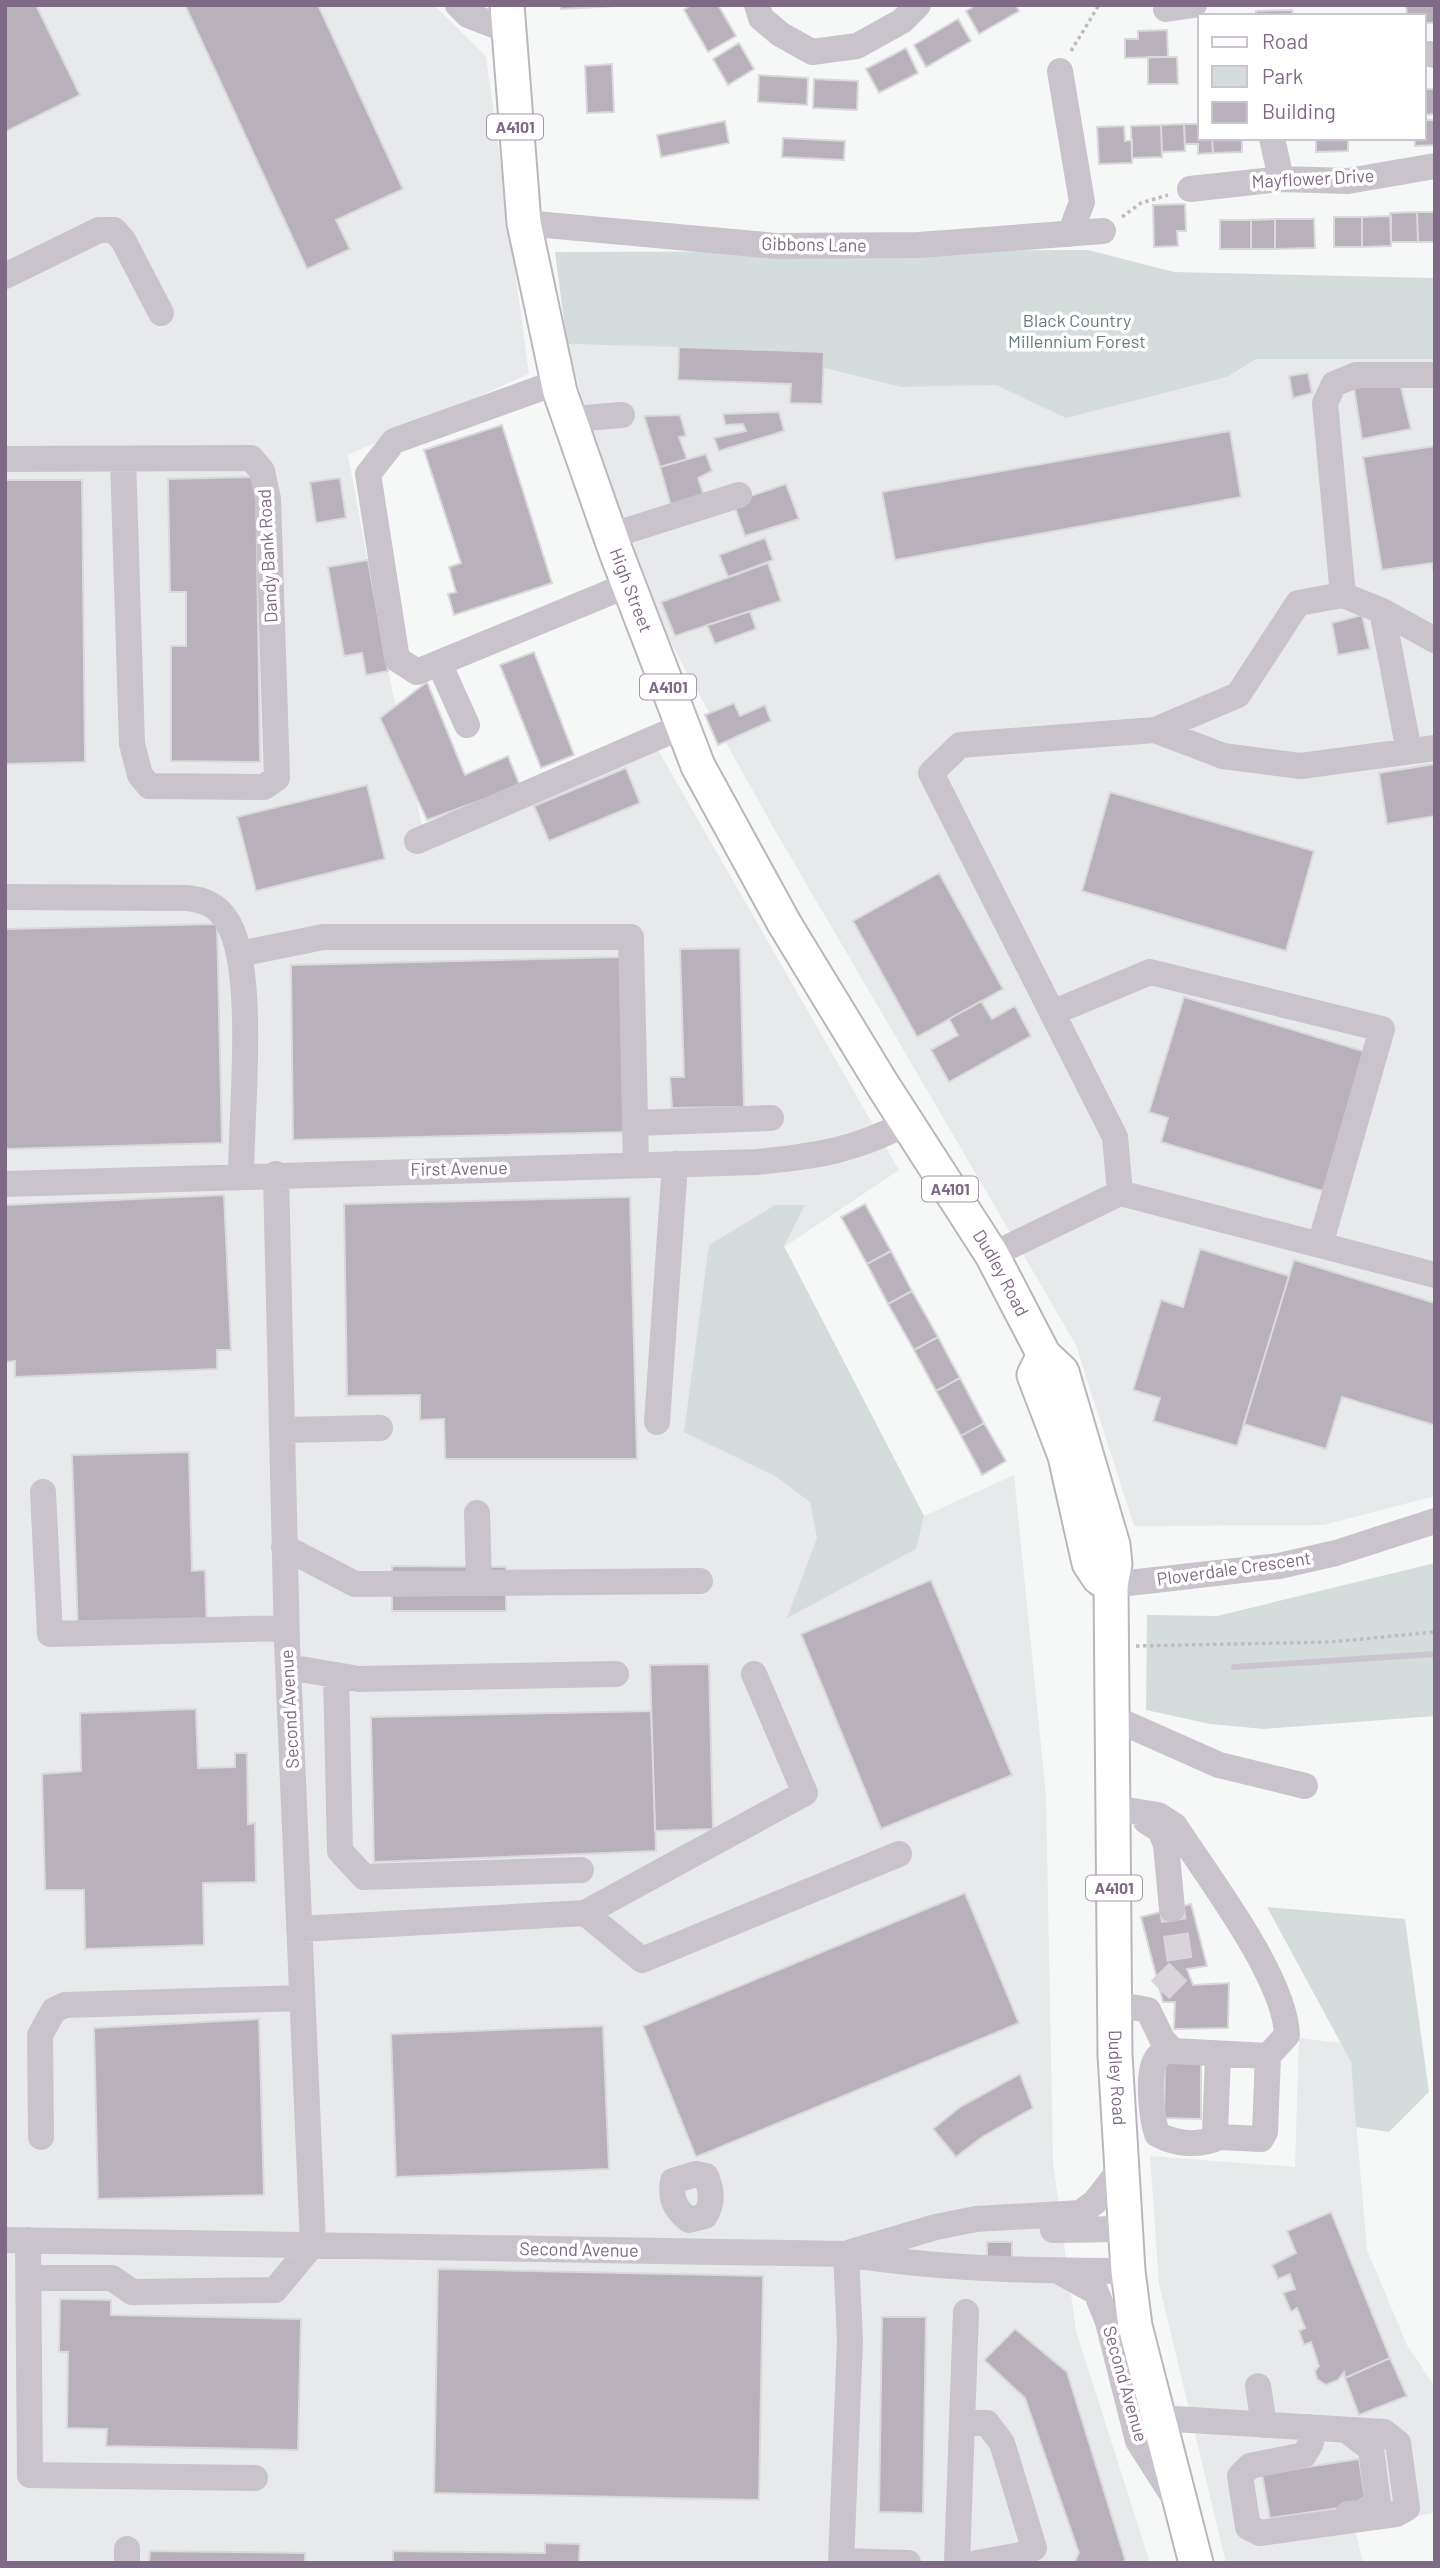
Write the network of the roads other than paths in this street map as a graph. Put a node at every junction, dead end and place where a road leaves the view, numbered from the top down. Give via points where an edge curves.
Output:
1 (458, 5) edge
2 (757, 5) edge
3 (918, 5) edge
4 (1194, 5) edge
5 (1166, 9) dead end
6 (507, 18) edge
7 (1060, 71) road end
8 (1272, 140) edge
9 (1435, 166) edge
10 (1281, 179) junction
11 (1190, 189) road end
12 (524, 223) junction
13 (1103, 231) road end
14 (1070, 234) junction
15 (5, 276) edge
16 (161, 313) dead end
17 (1435, 375) edge
18 (558, 382) junction
19 (622, 415) dead end
20 (572, 419) junction
21 (123, 459) junction
22 (5, 460) edge
23 (739, 495) dead end
24 (610, 536) junction
25 (628, 585) junction
26 (1343, 595) junction
27 (1382, 611) junction
28 (1435, 640) edge
29 (439, 663) junction
30 (467, 725) dead end
31 (682, 726) junction
32 (1155, 730) junction
33 (1422, 750) edge
34 (417, 841) dead end
35 (5, 897) edge
36 (239, 954) junction
37 (1052, 1013) junction
38 (771, 1118) dead end
39 (635, 1123) junction
40 (907, 1124) junction
41 (674, 1164) junction
42 (636, 1165) junction
43 (276, 1174) junction
44 (241, 1175) junction
45 (5, 1184) edge
46 (1120, 1193) junction
47 (1320, 1245) junction
48 (992, 1255) junction
49 (1435, 1275) edge
50 (657, 1422) dead end
51 (380, 1428) dead end
52 (282, 1430) junction
53 (43, 1492) dead end
54 (477, 1513) dead end
55 (1435, 1521) edge
56 (284, 1547) junction
57 (699, 1581) dead end
58 (478, 1582) junction
59 (1111, 1585) junction
60 (286, 1628) junction
61 (288, 1667) junction
62 (616, 1674) dead end
63 (754, 1674) dead end
64 (336, 1675) junction
65 (1113, 1718) junction
66 (1305, 1786) dead end
67 (1129, 1811) junction
68 (899, 1854) dead end
69 (580, 1870) dead end
70 (1172, 1909) tunnel mouth
71 (585, 1913) junction
72 (299, 1929) junction
73 (302, 1998) junction
74 (1115, 2004) junction
75 (1170, 2048) junction
76 (1218, 2056) junction
77 (1268, 2056) junction
78 (41, 2137) dead end
79 (1220, 2137) junction
80 (1123, 2166) junction
81 (690, 2220) dead end
82 (936, 2227) junction
83 (1126, 2229) junction
84 (17, 2240) edge
85 (313, 2244) junction
86 (690, 2252) junction
87 (846, 2254) junction
88 (1059, 2271) junction
89 (1128, 2271) junction
90 (29, 2278) junction
91 (966, 2312) dead end
92 (1258, 2386) dead end
93 (1158, 2418) junction
94 (962, 2423) junction
95 (1264, 2425) junction
96 (1309, 2427) junction
97 (1377, 2440) junction
98 (255, 2478) dead end
99 (1182, 2510) junction
100 (1248, 2526) junction
101 (841, 2562) edge
102 (908, 2563) edge
103 (957, 2563) edge
104 (977, 2563) edge
105 (1196, 2563) edge

1 - 6 street via 468,15
2 - 3 street via 761,18 812,52 857,46 902,22
4 - 5 street
6 - 12 main road, High Street / A4101
7 - 14 street via 1082,202
8 - 10 street
9 - 10 street, Mayflower Drive via 1348,181
10 - 11 street, Mayflower Drive
12 - 14 street, Gibbons Lane via 776,246 919,245
12 - 18 main road, High Street / A4101
13 - 14 street, Gibbons Lane
15 - 16 street via 99,230 114,230
17 - 26 street via 1356,375 1334,384 1325,403
18 - 20 main road, High Street / A4101
18 - 29 street via 394,441 368,474 397,659 417,672
19 - 20 street
20 - 24 main road, High Street / A4101
21 - 21 street, Dandy Bank Road via 251,458 262,471 268,499 277,778 264,787 149,786 140,775 132,744
21 - 22 street, Dandy Bank Road
23 - 24 street
24 - 25 main road, High Street / A4101
25 - 29 street
25 - 31 main road, High Street / A4101
26 - 27 street
26 - 32 street via 1298,603 1238,695
27 - 28 street
27 - 33 street
29 - 30 street
31 - 34 street
31 - 40 main road, High Street / A4101 via 698,766 784,923
32 - 33 street via 1223,756 1301,766
32 - 37 street via 960,745 931,773
35 - 36 street via 205,900 228,922
36 - 39 street via 323,937 631,937
36 - 44 street via 244,1015
37 - 46 street via 1115,1137
37 - 47 street via 1150,972 1382,1029
38 - 39 street
39 - 42 street
40 - 41 street, First Avenue via 868,1143 820,1156
40 - 48 main road, Dudley Road / A4101
41 - 42 street, First Avenue
41 - 50 street
42 - 43 street, First Avenue
43 - 44 street, First Avenue
43 - 52 street, Second Avenue
44 - 45 street, First Avenue
46 - 47 street
46 - 48 street
47 - 49 street
48 - 59 main road, Dudley Road / A4101 via 1044,1355 1062,1372 1113,1545
51 - 52 street
52 - 56 street, Second Avenue
53 - 60 street via 50,1634
54 - 58 street
55 - 59 street, Ploverdale Crescent via 1279,1566
56 - 58 street via 355,1584
56 - 60 street, Second Avenue
57 - 58 street
59 - 65 main road, Dudley Road / A4101
60 - 61 street, Second Avenue
61 - 64 street
61 - 72 street, Second Avenue
62 - 64 street via 359,1679
63 - 71 street via 805,1793
64 - 69 street via 340,1851 364,1877
65 - 66 street via 1219,1765
65 - 67 main road, Dudley Road / A4101
67 - 70 street via 1160,1830 1166,1845
67 - 74 main road, Dudley Road / A4101
67 - 77 street via 1158,1815 1175,1826 1258,1954 1287,2021 1287,2035
68 - 71 street via 642,1960
71 - 72 street
72 - 73 street, Second Avenue
73 - 78 street via 65,2005 54,2010 40,2035
73 - 85 street, Second Avenue
74 - 75 street via 1154,2000 1162,2039
74 - 80 main road, Dudley Road / A4101
75 - 76 street
75 - 79 street via 1156,2058 1151,2073 1152,2120 1157,2134 1169,2141 1203,2144
76 - 77 street
76 - 79 street via 1214,2123
77 - 79 street via 1261,2139
80 - 82 street, Second Avenue via 1095,2202 1080,2213 976,2219
80 - 83 main road, Dudley Road / A4101
81 - 86 street
82 - 83 street, Second Avenue
82 - 87 street, Second Avenue
83 - 89 main road, Dudley Road / A4101
84 - 85 street, Second Avenue
84 - 90 street
85 - 86 street, Second Avenue
85 - 90 street via 275,2290 132,2292 112,2278
86 - 87 street, Second Avenue
87 - 88 street, Second Avenue via 901,2263
87 - 101 street via 850,2340
88 - 89 street, Second Avenue
88 - 99 street, Second Avenue via 1096,2292 1138,2441
89 - 93 main road, Dudley Road / A4101 via 1135,2326
90 - 98 street via 30,2475
91 - 94 street
92 - 95 street
93 - 95 street
93 - 99 main road, Dudley Road / A4101
94 - 103 street
94 - 104 street via 987,2423 1002,2443 1034,2548
95 - 96 street
96 - 97 street via 1346,2430
96 - 100 street via 1311,2443 1304,2455 1250,2466 1240,2476
97 - 100 street via 1387,2464 1388,2501 1362,2513
97 - 100 street via 1398,2443 1406,2508 1396,2514 1260,2533
99 - 105 main road, Dudley Road / A4101
101 - 102 street

